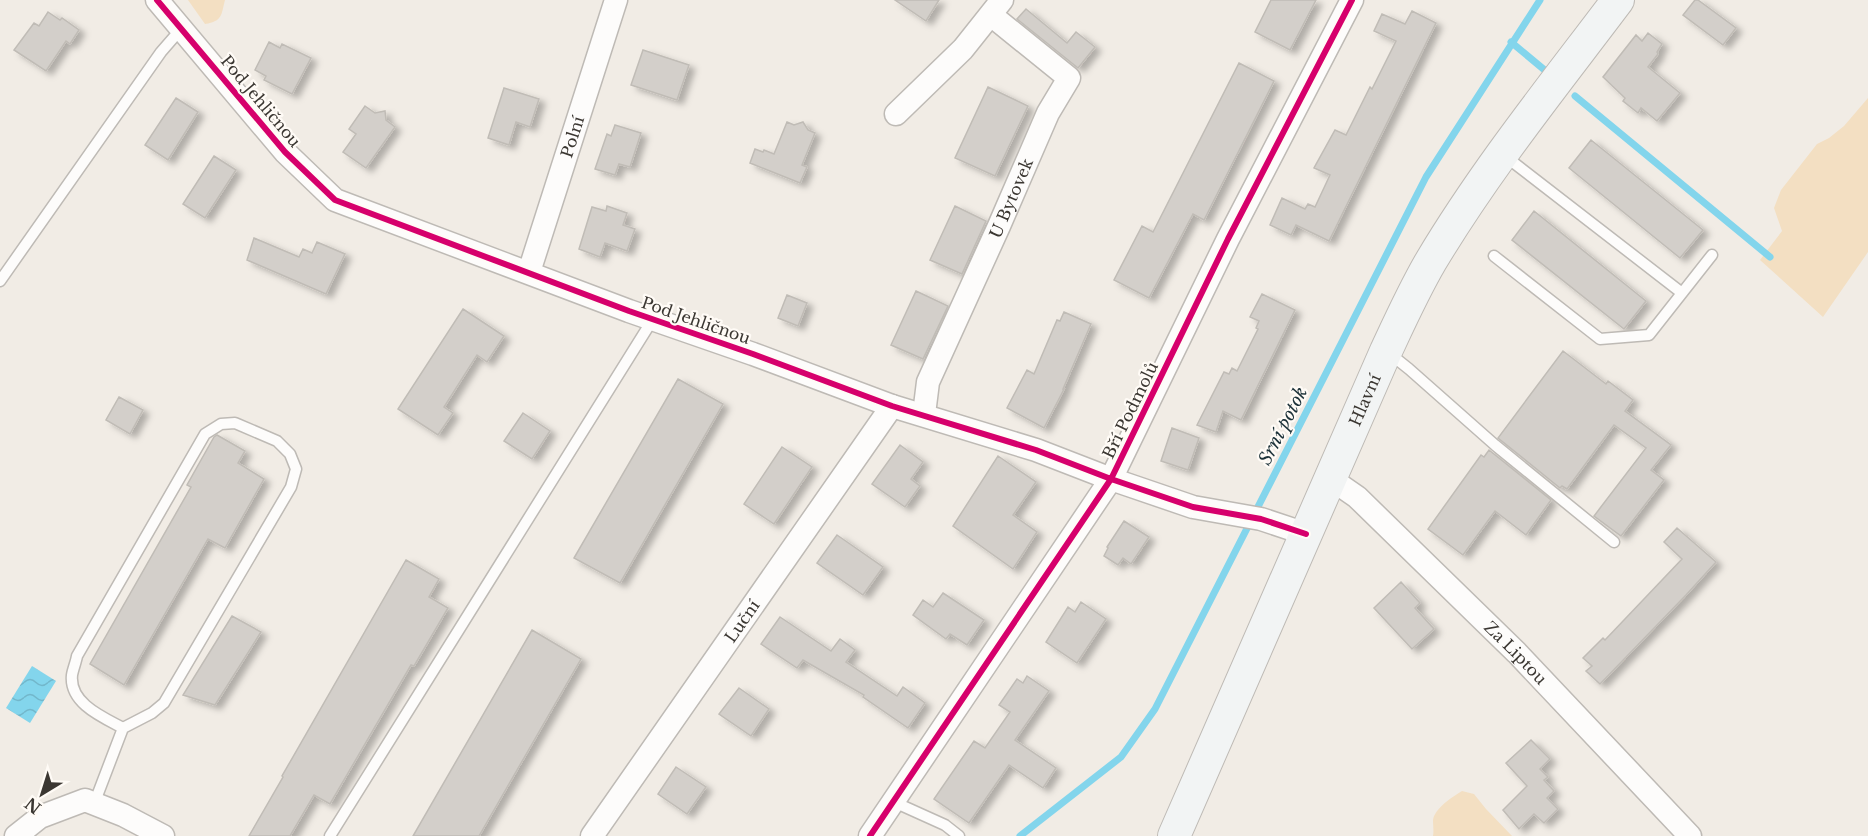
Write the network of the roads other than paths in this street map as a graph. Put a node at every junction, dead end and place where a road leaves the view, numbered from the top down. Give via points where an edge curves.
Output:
1 (157, 0) edge
2 (616, 0) edge
3 (1352, 0) edge
4 (1618, 0) edge
5 (996, 8) edge
6 (181, 29) junction
7 (896, 114) dead end
8 (1503, 154) junction
9 (1712, 255) dead end
10 (1494, 256) dead end
11 (529, 272) junction
12 (0, 281) edge
13 (1682, 293) junction
14 (653, 319) junction
15 (1386, 351) junction
16 (892, 406) junction
17 (924, 414) junction
18 (1331, 479) junction
19 (1111, 480) junction
20 (1306, 534) junction
21 (1614, 542) dead end
22 (123, 728) junction
23 (894, 802) junction
24 (94, 804) junction
25 (16, 836) edge
26 (163, 836) edge
27 (330, 836) edge
28 (592, 836) edge
29 (870, 836) edge
30 (959, 836) edge
31 (1174, 836) edge
32 (1690, 836) edge

1 - 6 street, Pod Jehličnou
2 - 11 street, Polní
3 - 19 street, Bří Podmolů via 1228,239
4 - 8 street, Hlavní
5 - 7 street, U Bytovek via 963,49
5 - 17 street, U Bytovek via 1069,78 1048,113 928,382
6 - 11 street, Pod Jehličnou via 285,152 335,200
6 - 12 lane via 160,52
8 - 13 lane
8 - 15 street, Hlavní via 1431,262
9 - 13 lane
10 - 13 lane via 1600,339 1649,335
11 - 14 street, Pod Jehličnou
14 - 16 street, Pod Jehličnou
14 - 27 lane
15 - 18 street, Hlavní
15 - 21 lane
16 - 17 street, Pod Jehličnou
16 - 28 street, Luční
17 - 19 street, Pod Jehličnou via 1036,450
18 - 20 street, Hlavní
18 - 32 street, Za Liptou via 1357,497 1517,653
19 - 20 street, Pod Jehličnou via 1193,507 1261,519
19 - 23 street, Bří Podmolů
20 - 31 street, Hlavní
22 - 22 lane via 164,703 291,487 296,469 290,454 277,441 235,423 221,424 205,434 77,656 72,676 74,692 92,711
22 - 24 lane
23 - 29 street, Bří Podmolů
23 - 30 lane via 945,825
24 - 25 street via 85,800 39,817
24 - 26 street

